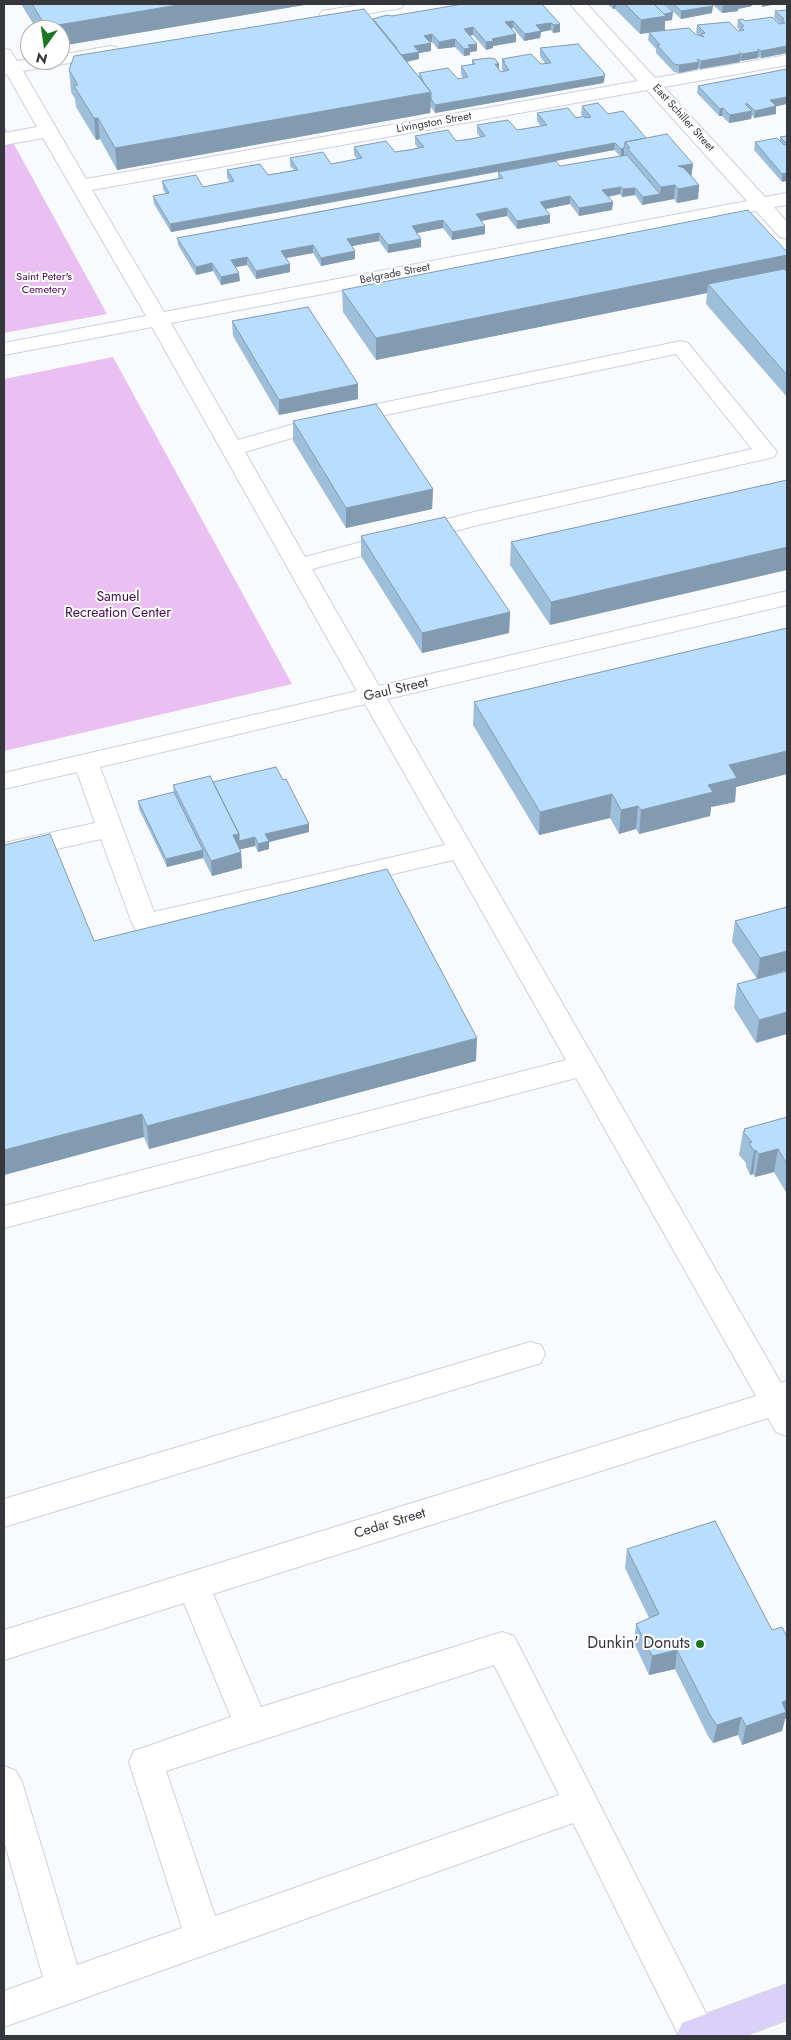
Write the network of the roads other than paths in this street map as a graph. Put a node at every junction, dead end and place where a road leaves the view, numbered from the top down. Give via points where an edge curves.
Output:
1 (578, 4) edge
2 (385, 5) edge
3 (312, 18) edge
4 (128, 48) edge
5 (70, 58) edge
6 (787, 60) edge
7 (20, 63) edge
8 (6, 64) edge
9 (652, 84) junction
10 (50, 131) junction
11 (4, 139) edge
12 (81, 186) junction
13 (787, 199) edge
14 (760, 204) junction
15 (787, 233) edge
16 (158, 319) junction
17 (4, 349) edge
18 (232, 449) junction
19 (299, 566) junction
20 (787, 598) edge
21 (373, 696) junction
22 (86, 762) junction
23 (4, 781) edge
24 (110, 828) junction
25 (460, 850) junction
26 (4, 852) edge
27 (584, 1066) junction
28 (4, 1217) edge
29 (530, 1354) dead end
30 (783, 1406) edge
31 (4, 1513) edge
32 (193, 1586) junction
33 (4, 1645) edge
34 (252, 1726) junction
35 (4, 1782) edge
36 (581, 1804) junction
37 (204, 1938) junction
38 (65, 1987) junction
39 (787, 2002) edge
40 (4, 2009) edge
41 (697, 2036) edge

1 - 9 street, East Schiller Street
2 - 3 street
4 - 5 street
6 - 9 street, Livingston Street
7 - 8 street
8 - 10 street
9 - 12 street, Livingston Street
9 - 14 street, East Schiller Street
10 - 11 street
10 - 12 street
12 - 16 street
13 - 14 street, Belgrade Street
14 - 15 street, East Schiller Street
14 - 16 street, Belgrade Street
16 - 17 street, Belgrade Street
16 - 18 street
18 - 19 street
18 - 19 street via 329,420 681,347 766,452 474,519
19 - 21 street
20 - 21 street, Gaul Street
21 - 22 street, Gaul Street
21 - 25 street
22 - 23 street, Gaul Street
22 - 24 street
24 - 25 street via 145,923
24 - 26 street
25 - 27 street
27 - 28 street
27 - 30 street
29 - 31 street
30 - 32 street, Cedar Street
32 - 33 street, Cedar Street
32 - 34 street
34 - 36 street via 502,1647
34 - 37 street via 146,1762
35 - 38 street
36 - 37 street
36 - 41 street
37 - 38 street
38 - 40 street
39 - 41 main road

